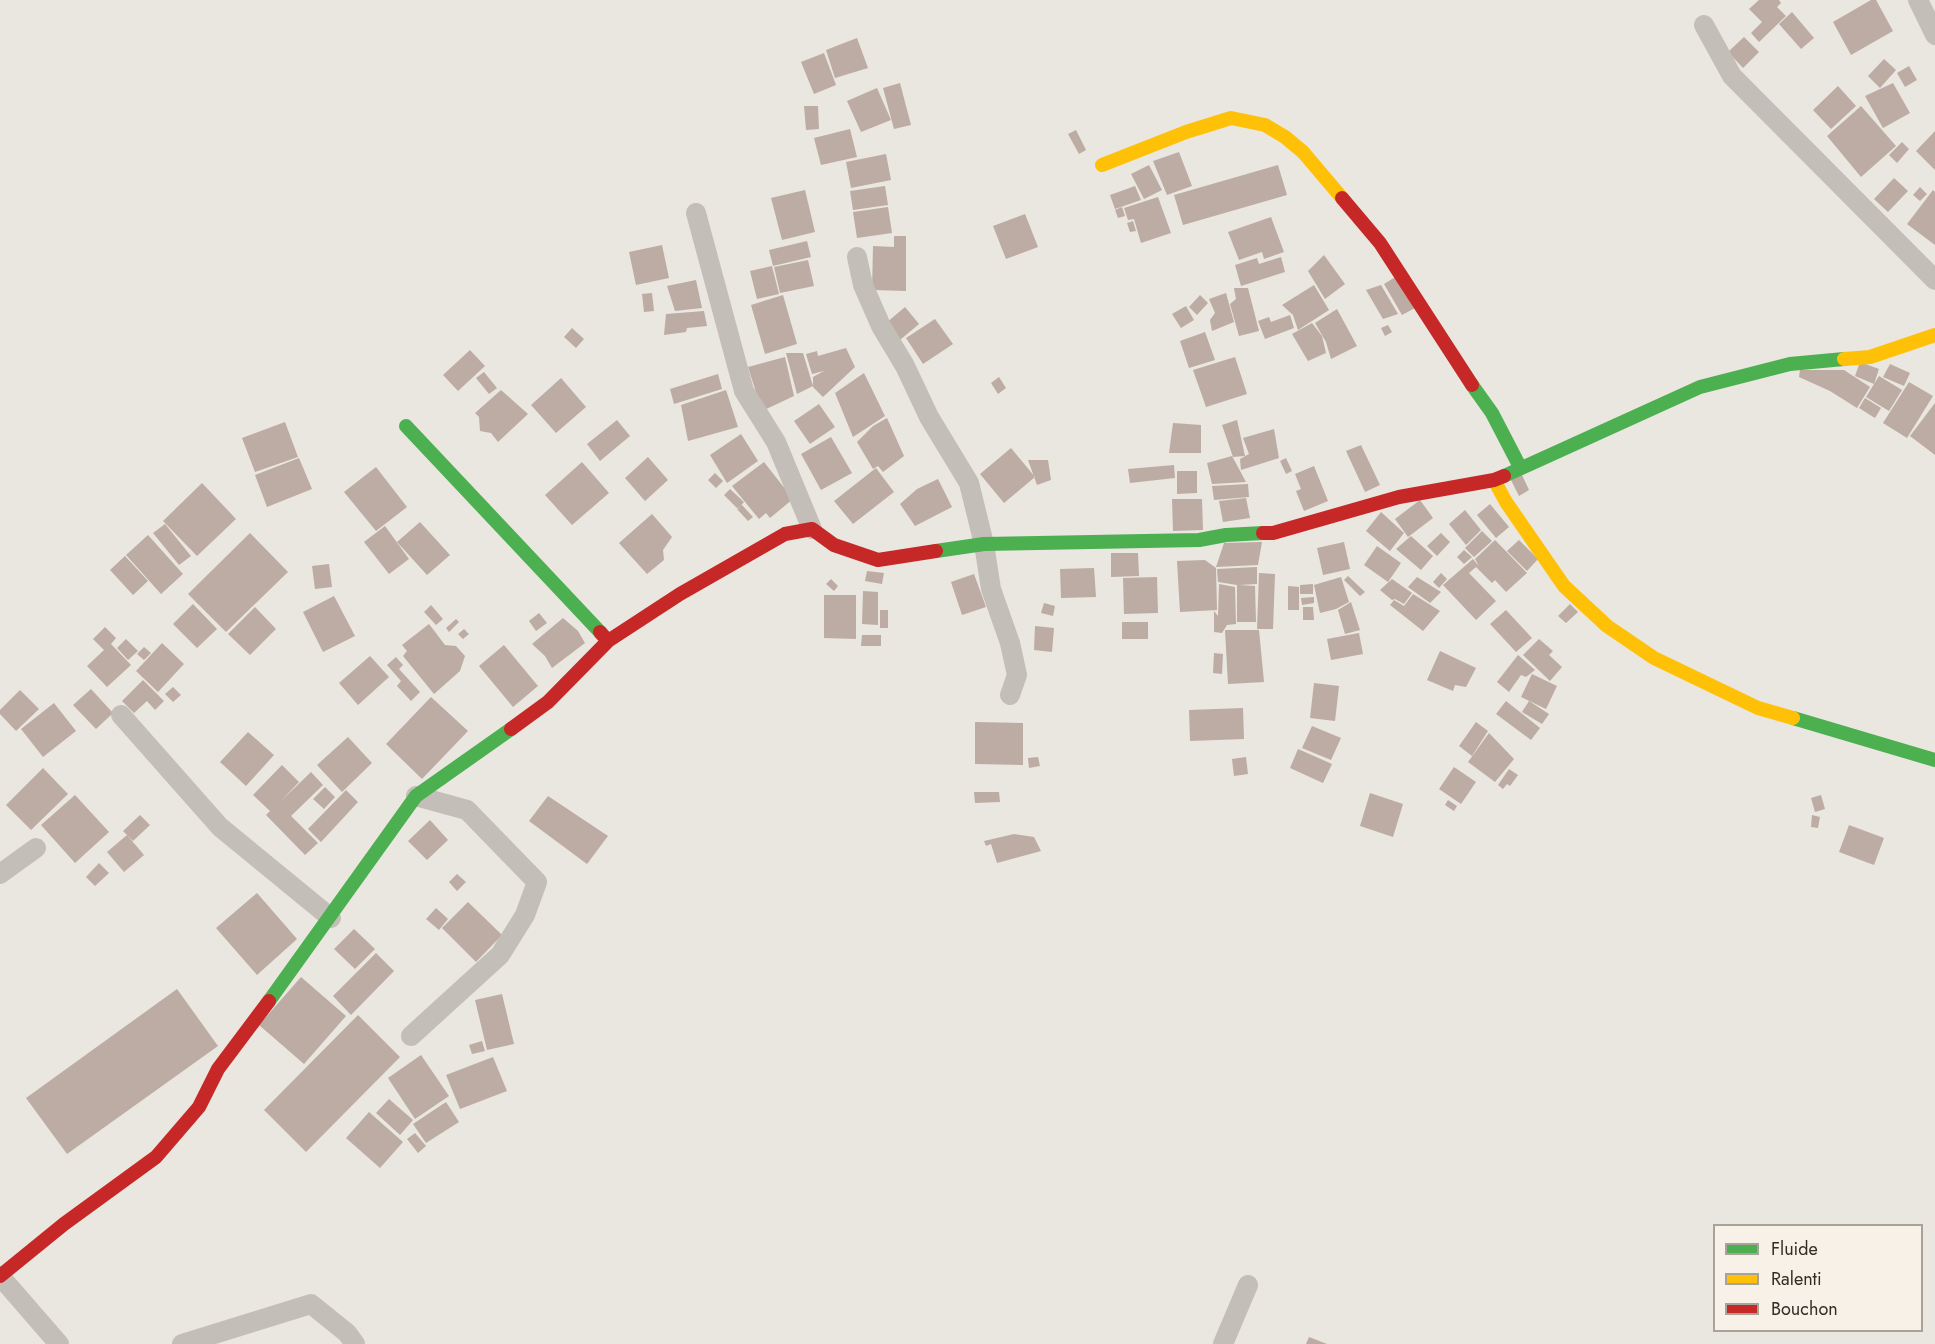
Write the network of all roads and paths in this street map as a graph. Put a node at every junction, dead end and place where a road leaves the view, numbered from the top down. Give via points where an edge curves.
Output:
1 (1918, 0) edge
2 (1704, 25) dead end
3 (1935, 35) edge
4 (1102, 165) dead end
5 (696, 213) dead end
6 (857, 257) dead end
7 (1935, 280) edge
8 (1935, 335) edge
9 (406, 426) dead end
10 (1520, 467) junction
11 (1494, 480) junction
12 (812, 529) junction
13 (984, 544) junction
14 (608, 641) junction
15 (1010, 695) dead end
16 (121, 715) dead end
17 (1935, 760) edge
18 (416, 796) junction
19 (36, 848) dead end
20 (0, 874) edge
21 (331, 918) junction
22 (411, 1036) dead end
23 (0, 1276) edge
24 (1248, 1285) dead end
25 (59, 1344) edge
26 (182, 1344) edge
27 (355, 1344) edge
28 (1223, 1344) edge

1 - 3 street
2 - 7 street via 1732,76
4 - 10 street via 1231,118 1265,125 1284,137 1302,152 1380,243 1492,413
5 - 12 street via 744,391 776,442
6 - 13 street via 863,285 881,326 969,483
8 - 10 street via 1870,357 1790,364 1700,387
9 - 14 street
10 - 11 street
11 - 13 street via 1399,496 1273,534 1199,540
11 - 17 street via 1564,586 1607,626 1654,658 1758,708
12 - 13 street via 834,545 878,560
12 - 14 street via 785,534
13 - 15 street via 991,589 1017,675
14 - 18 street via 548,702
16 - 21 street via 220,827
18 - 21 street
18 - 22 street via 467,810 537,882 525,915 500,955
19 - 20 street
21 - 23 street via 218,1069 199,1107 156,1157
23 - 25 street
24 - 28 street
26 - 27 street via 311,1304

